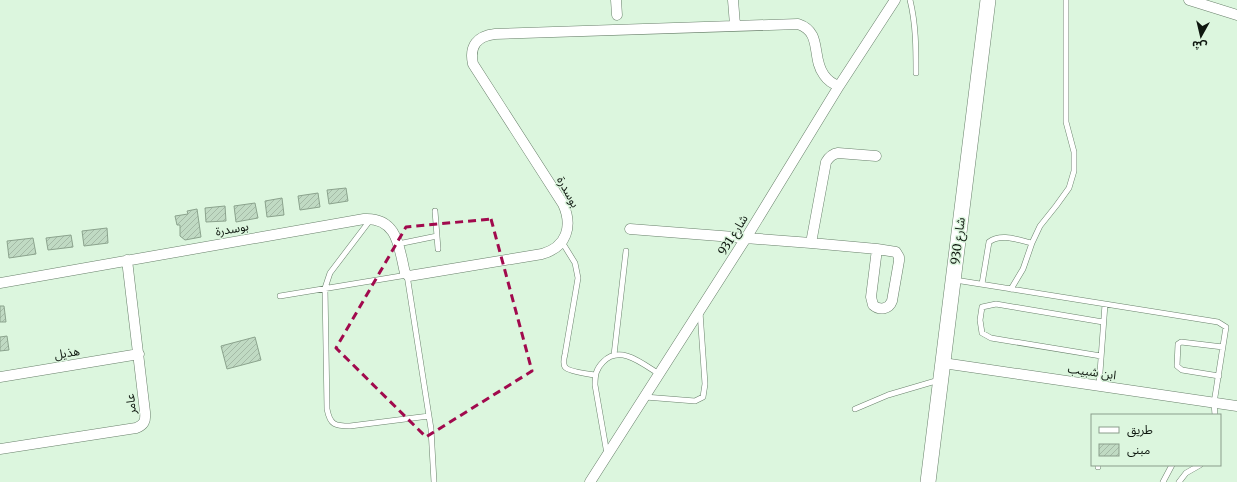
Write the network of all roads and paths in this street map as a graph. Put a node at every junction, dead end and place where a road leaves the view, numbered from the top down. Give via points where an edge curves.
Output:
1 (616, 0) edge
2 (733, 0) edge
3 (895, 0) edge
4 (910, 0) edge
5 (988, 0) edge
6 (1066, 0) edge
7 (1189, 0) edge
8 (617, 15) dead end
9 (1237, 15) edge
10 (735, 25) junction
11 (916, 73) dead end
12 (839, 86) junction
13 (876, 156) dead end
14 (435, 211) dead end
15 (372, 218) junction
16 (630, 229) dead end
17 (437, 236) junction
18 (746, 238) junction
19 (562, 242) junction
20 (811, 243) junction
21 (1032, 243) junction
22 (398, 244) junction
23 (438, 249) dead end
24 (877, 249) junction
25 (626, 252) dead end
26 (127, 260) junction
27 (407, 275) junction
28 (953, 279) junction
29 (0, 283) edge
30 (982, 284) junction
31 (325, 288) junction
32 (1011, 289) junction
33 (280, 296) dead end
34 (1105, 304) junction
35 (700, 310) junction
36 (1103, 322) junction
37 (1223, 347) junction
38 (139, 354) junction
39 (614, 355) junction
40 (1101, 356) junction
41 (943, 363) junction
42 (659, 374) junction
43 (595, 375) junction
44 (1219, 376) junction
45 (0, 377) edge
46 (941, 379) junction
47 (1099, 386) junction
48 (644, 397) junction
49 (1214, 403) junction
50 (1237, 406) edge
51 (855, 409) dead end
52 (1215, 414) edge
53 (429, 416) junction
54 (0, 449) edge
55 (607, 455) junction
56 (1171, 466) edge
57 (1198, 466) edge
58 (434, 482) edge
59 (590, 482) edge
60 (928, 482) edge
61 (1163, 482) edge
62 (1178, 482) edge

1 - 8 street
2 - 10 street
3 - 12 street, شارع 931
4 - 11 lane via 915,27
5 - 28 street, شارع 930
6 - 21 lane via 1066,122 1074,152 1074,171 1068,188 1040,226
7 - 9 street
10 - 12 street, بوسدرة via 798,24 807,28 813,36 820,69 832,83
10 - 19 street, بوسدرة via 494,34 485,35 475,44 472,52 473,64 567,213 567,231
12 - 18 street, شارع 931
13 - 20 street via 838,153 828,158
14 - 17 lane
15 - 22 street via 387,225
15 - 26 street, بوسدرة
15 - 31 lane via 330,273
16 - 18 street
17 - 22 lane
17 - 23 lane
18 - 20 street
18 - 35 street, شارع 931
19 - 27 street via 553,250 542,254
19 - 43 lane via 575,263 578,278 564,366 571,371
20 - 24 street
21 - 30 lane via 1004,237 993,238 989,242
21 - 32 lane via 1023,269
22 - 27 street
24 - 24 street via 896,252 899,257 891,304 880,309 873,305 871,297
25 - 39 lane
26 - 29 street, بوسدرة
26 - 38 street, عامر
27 - 31 lane
27 - 53 lane
28 - 30 lane
28 - 41 street, شارع 930
30 - 32 lane
31 - 33 lane
31 - 53 lane via 327,409 333,424 350,426
32 - 34 lane
34 - 36 lane
34 - 37 lane via 1218,322 1226,327
35 - 42 street, شارع 931
35 - 48 lane via 703,397 695,401
36 - 40 lane
36 - 40 lane via 996,304 982,308 980,320 982,333 992,338
37 - 44 lane
37 - 44 lane via 1181,342 1178,344 1177,366 1182,370
38 - 45 street, هذيل
38 - 54 street, عامر via 146,418 142,425
39 - 42 lane via 624,354 634,358
39 - 43 lane via 602,362
40 - 47 lane
41 - 46 street, شارع 930
41 - 47 street, ابن شبيب
42 - 48 street, شارع 931
43 - 55 lane
44 - 49 lane
46 - 51 lane via 888,395
46 - 60 street, شارع 930
47 - 49 street, ابن شبيب
48 - 55 street, شارع 931
49 - 50 street, ابن شبيب
49 - 52 lane
53 - 58 lane
55 - 59 street, شارع 931
56 - 61 lane
57 - 62 lane via 1186,473

